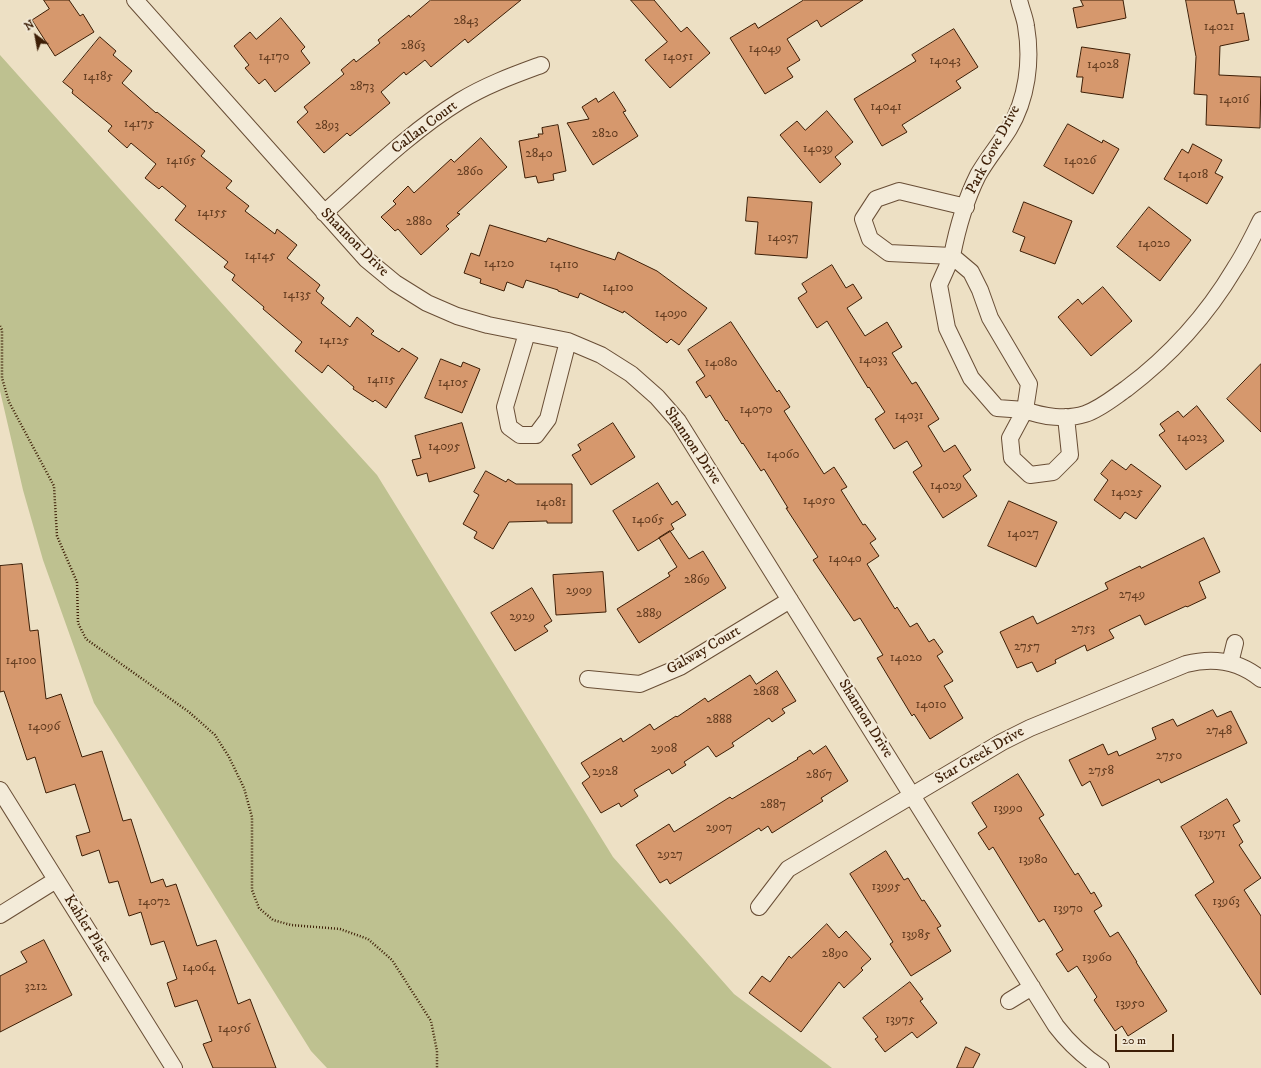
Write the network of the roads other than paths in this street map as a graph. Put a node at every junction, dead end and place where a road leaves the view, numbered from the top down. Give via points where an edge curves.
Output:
1 (135, 0) edge
2 (1019, 0) edge
3 (541, 65) dead end
4 (966, 207) junction
5 (324, 213) junction
6 (1261, 220) edge
7 (952, 256) junction
8 (527, 333) junction
9 (568, 341) junction
10 (1025, 410) junction
11 (1066, 417) junction
12 (790, 600) junction
13 (1235, 643) dead end
14 (1230, 662) junction
15 (588, 679) dead end
16 (1261, 679) edge
17 (0, 790) edge
18 (913, 796) junction
19 (56, 880) junction
20 (759, 907) dead end
21 (0, 914) edge
22 (1032, 987) junction
23 (1009, 1000) dead end
24 (174, 1068) edge
25 (1101, 1068) edge

1 - 5 street, Shannon Drive
2 - 4 street, Park Cove Drive via 1029,52 1026,81 1010,128 978,175
3 - 5 street, Callan Court via 501,80 461,100 425,124
4 - 7 street, Park Cove Drive
4 - 7 street, Park Cove Drive via 899,191 876,199 863,219 870,239 889,253
5 - 8 street, Shannon Drive via 366,259 395,283 427,303 457,316
6 - 11 street, Park Cove Drive via 1236,267 1208,309 1179,342 1142,376 1102,406 1085,414
7 - 10 street via 972,272 990,318 1029,384
7 - 10 street, Park Cove Drive via 939,285 946,328 971,378 997,408
8 - 9 street, Shannon Drive
8 - 9 street via 505,407 509,427 520,435 536,435 548,419
9 - 12 street, Shannon Drive via 601,355 631,374 657,397 678,421
10 - 11 street, Park Cove Drive via 1037,415
10 - 11 street via 1010,438 1012,458 1030,475 1053,472 1070,455
12 - 15 street, Galway Court via 680,668 640,684
12 - 18 street, Shannon Drive
13 - 14 street
14 - 16 street, Star Creek Drive
14 - 18 street, Star Creek Drive via 1195,661 1030,728
17 - 19 street, Kahler Place
18 - 20 street, Star Creek Drive via 788,869
18 - 22 street, Shannon Drive
19 - 21 street
19 - 24 street, Kahler Place
22 - 23 street
22 - 25 street, Shannon Drive via 1065,1038 1084,1057

